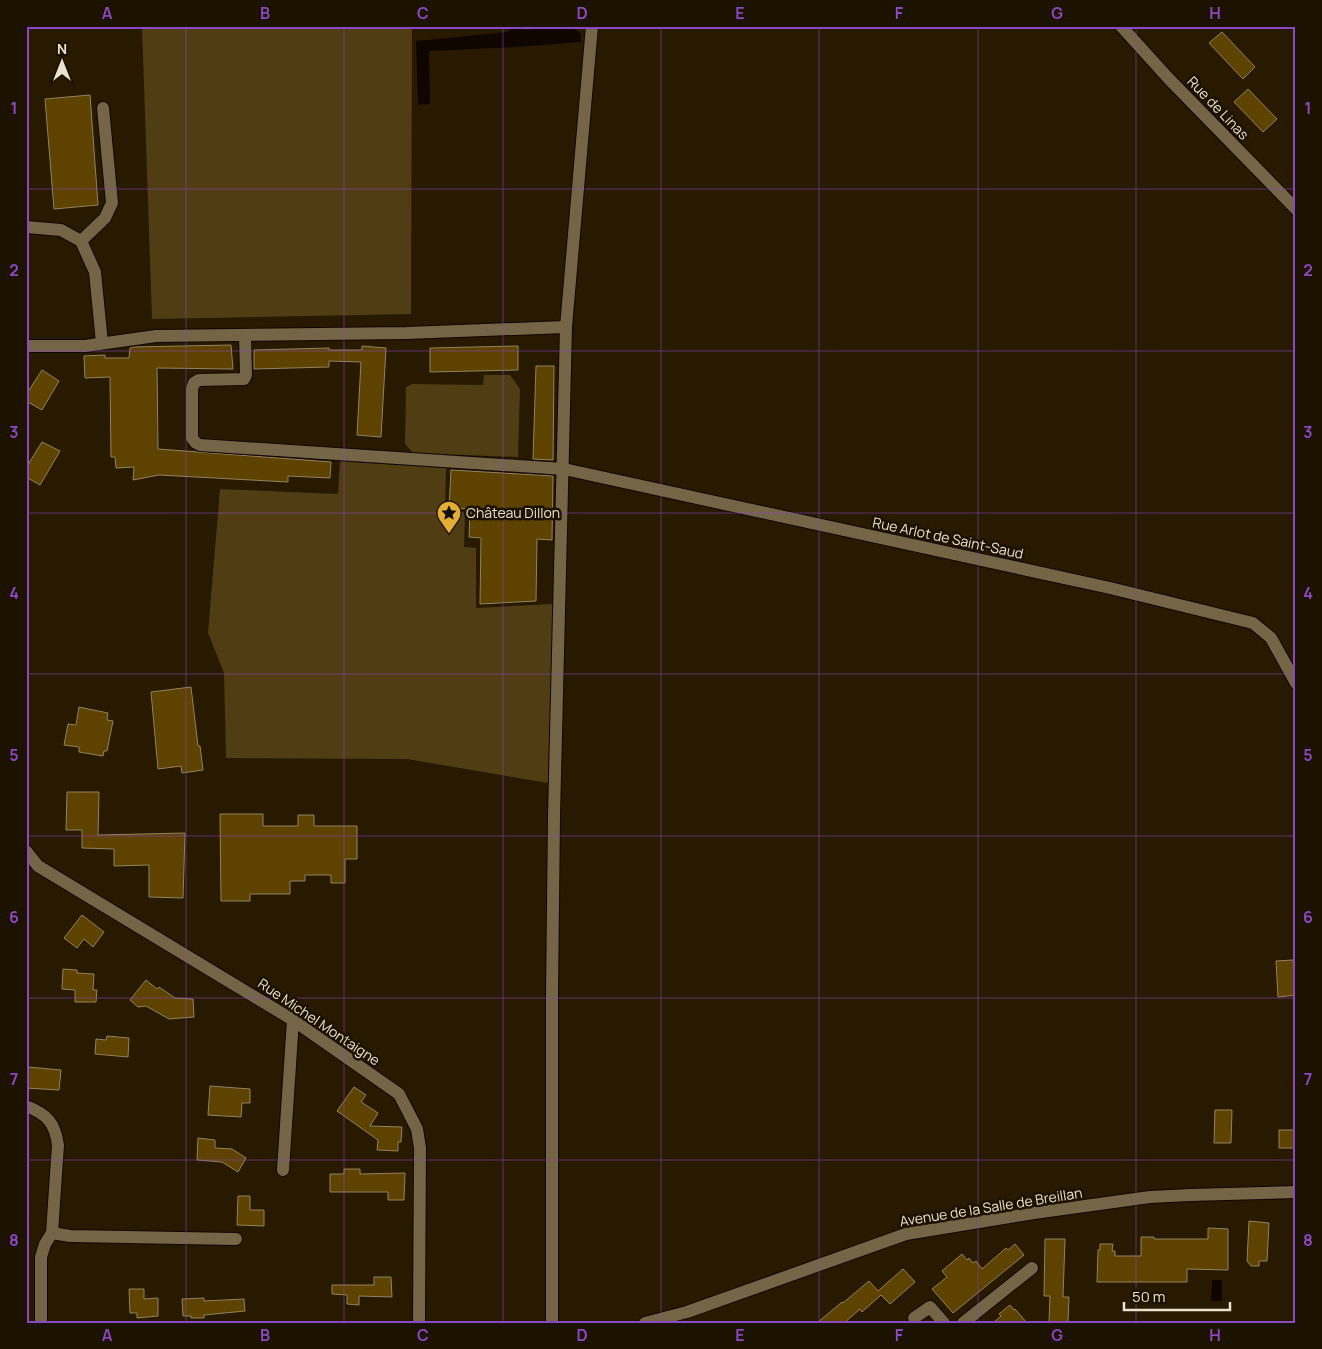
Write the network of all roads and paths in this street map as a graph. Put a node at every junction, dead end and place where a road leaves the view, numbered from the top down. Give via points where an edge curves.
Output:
1 (592, 26) edge
2 (1121, 26) edge
3 (104, 108) dead end
4 (1296, 208) edge
5 (26, 227) edge
6 (81, 241) junction
7 (566, 327) junction
8 (246, 335) junction
9 (102, 343) junction
10 (26, 346) edge
11 (564, 469) junction
12 (1296, 683) edge
13 (26, 851) edge
14 (293, 1020) junction
15 (26, 1106) edge
16 (283, 1170) dead end
17 (1296, 1192) edge
18 (52, 1233) junction
19 (236, 1240) dead end
20 (1032, 1268) dead end
21 (914, 1318) dead end
22 (41, 1323) edge
23 (419, 1323) edge
24 (552, 1323) edge
25 (645, 1323) edge
26 (944, 1323) edge
27 (963, 1323) edge

1 - 7 street
2 - 4 street, Rue de Linas
3 - 6 street via 112,203 105,218
5 - 6 street via 61,230
6 - 9 street via 95,272
7 - 8 street
7 - 11 street
8 - 9 street via 156,336
8 - 11 street, Rue Arlot de Saint-Saud via 244,379 199,380 194,383 192,438 200,445
9 - 10 street
11 - 12 street, Rue Arlot de Saint-Saud via 1110,588 1253,623 1271,638
11 - 24 street via 554,816
13 - 14 street, Rue Michel Montaigne via 38,866
14 - 16 street
14 - 23 street, Rue Michel Montaigne via 399,1094 416,1129 420,1148
15 - 18 street via 48,1118 56,1130 58,1145
17 - 25 street, Avenue de la Salle de Breillan via 1150,1198 906,1234 687,1312
18 - 19 street
18 - 22 street via 40,1257
20 - 27 street
21 - 26 street via 930,1307

